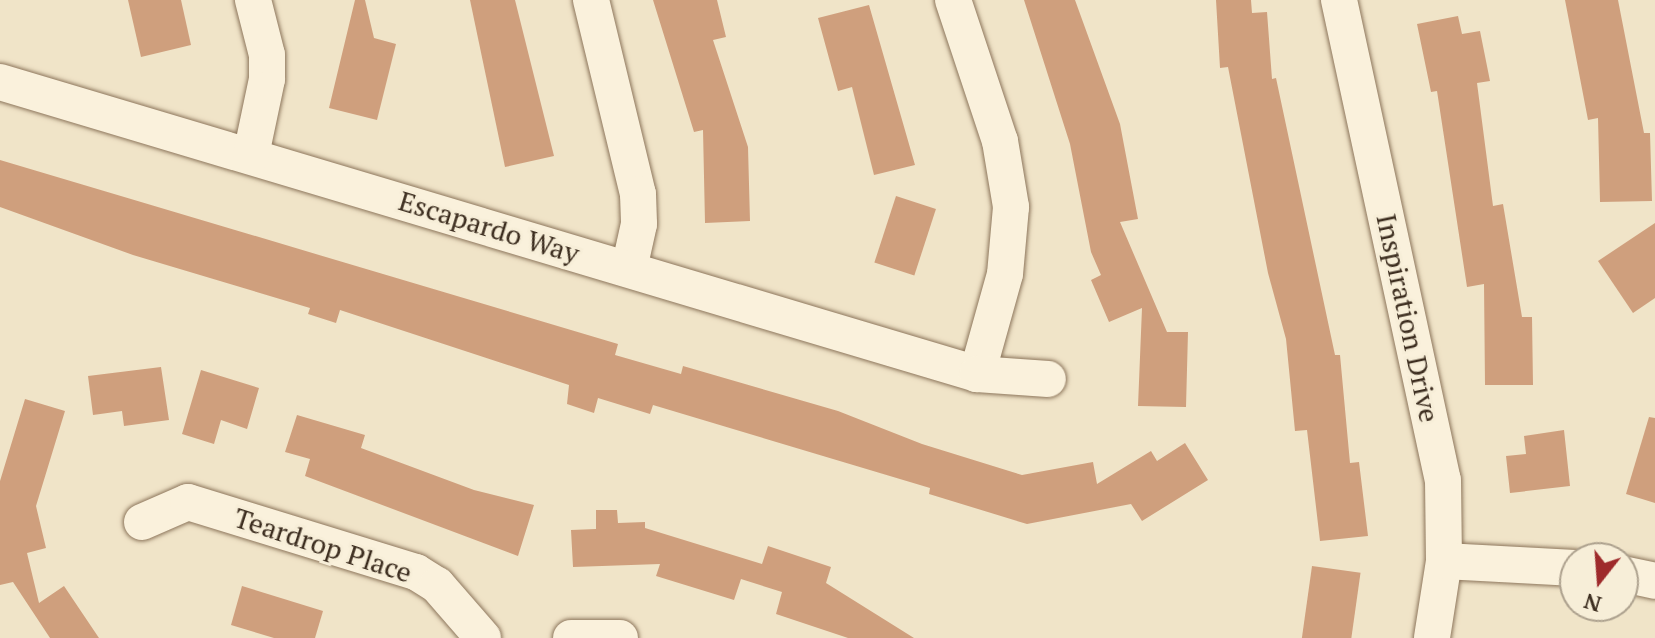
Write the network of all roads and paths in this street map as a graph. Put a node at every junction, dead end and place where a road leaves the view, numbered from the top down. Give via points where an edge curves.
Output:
1 (253, 0) edge
2 (591, 0) edge
3 (953, 0) edge
4 (1339, 0) edge
5 (0, 82) edge
6 (251, 155) junction
7 (629, 269) junction
8 (977, 374) junction
9 (1048, 379) dead end
10 (142, 522) dead end
11 (1444, 561) junction
12 (1559, 567) edge
13 (483, 638) edge
14 (571, 638) edge
15 (620, 638) edge
16 (1432, 638) edge

1 - 6 street via 267,55 267,79
2 - 7 street via 638,194 639,224
3 - 8 street via 1000,141 1011,207 1005,274
4 - 11 street, Inspiration Drive via 1443,480
5 - 6 street, Escapardo Way
6 - 7 street, Escapardo Way
7 - 8 street, Escapardo Way
8 - 9 street, Escapardo Way
10 - 13 street, Teardrop Place via 188,502 416,572 437,585
11 - 12 street
11 - 16 street, Inspiration Drive
14 - 15 street

